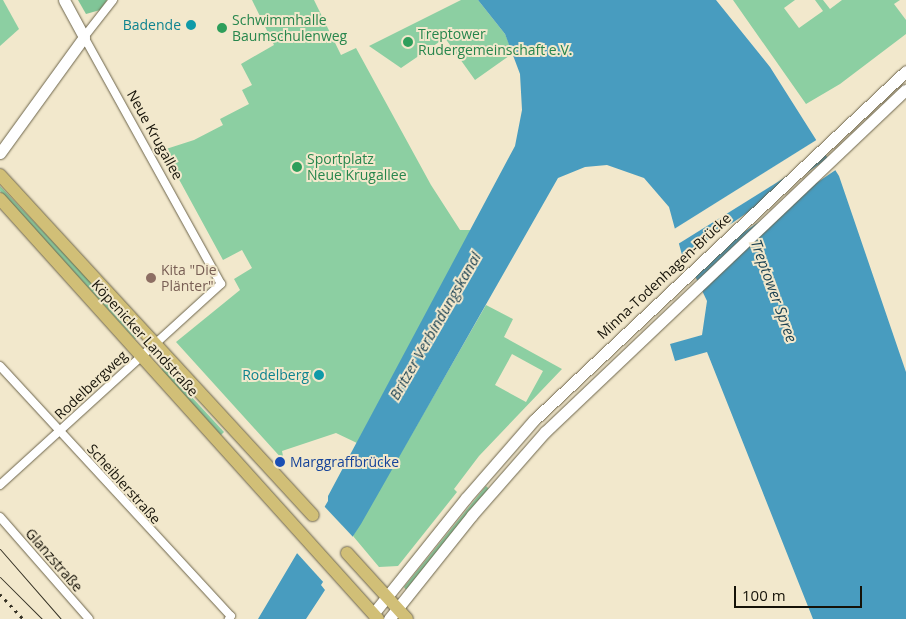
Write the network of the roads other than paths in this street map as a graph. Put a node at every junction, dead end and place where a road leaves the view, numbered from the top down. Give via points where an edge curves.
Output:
1 (64, 0) edge
2 (113, 0) edge
3 (84, 38) junction
4 (906, 71) edge
5 (906, 90) edge
6 (0, 153) edge
7 (0, 175) edge
8 (0, 199) edge
9 (221, 284) joint
10 (155, 344) junction
11 (141, 356) junction
12 (0, 366) edge
13 (59, 432) junction
14 (268, 465) junction
15 (0, 484) edge
16 (267, 497) junction
17 (313, 515) dead end
18 (0, 517) edge
19 (347, 553) dead end
20 (387, 597) junction
21 (397, 608) junction
22 (376, 617) edge
23 (230, 618) edge
24 (89, 619) edge
25 (389, 619) edge
26 (407, 619) edge

1 - 3 main road, Neue Krugallee
2 - 3 street
3 - 6 main road
3 - 9 street, Neue Krugallee
4 - 20 main road, Minna-Todenhagen-Brücke via 564,390 483,477
5 - 21 main road via 593,385 494,488
7 - 10 main road, Köpenicker Landstraße
8 - 11 main road, Köpenicker Landstraße
9 - 10 street, Rodelbergweg
10 - 11 street, Rodelbergweg
10 - 14 main road, Köpenicker Landstraße
11 - 13 street, Rodelbergweg
11 - 16 main road, Köpenicker Landstraße
12 - 13 street, Scheiblerstraße
13 - 15 street, Rodelbergweg
13 - 23 street, Scheiblerstraße
14 - 16 main road
14 - 17 main road, Köpenicker Landstraße
16 - 22 main road, Köpenicker Landstraße
18 - 24 street, Glanzstraße
19 - 20 main road
20 - 21 main road
20 - 22 main road, Minna-Todenhagen-Brücke
21 - 25 main road
21 - 26 main road

